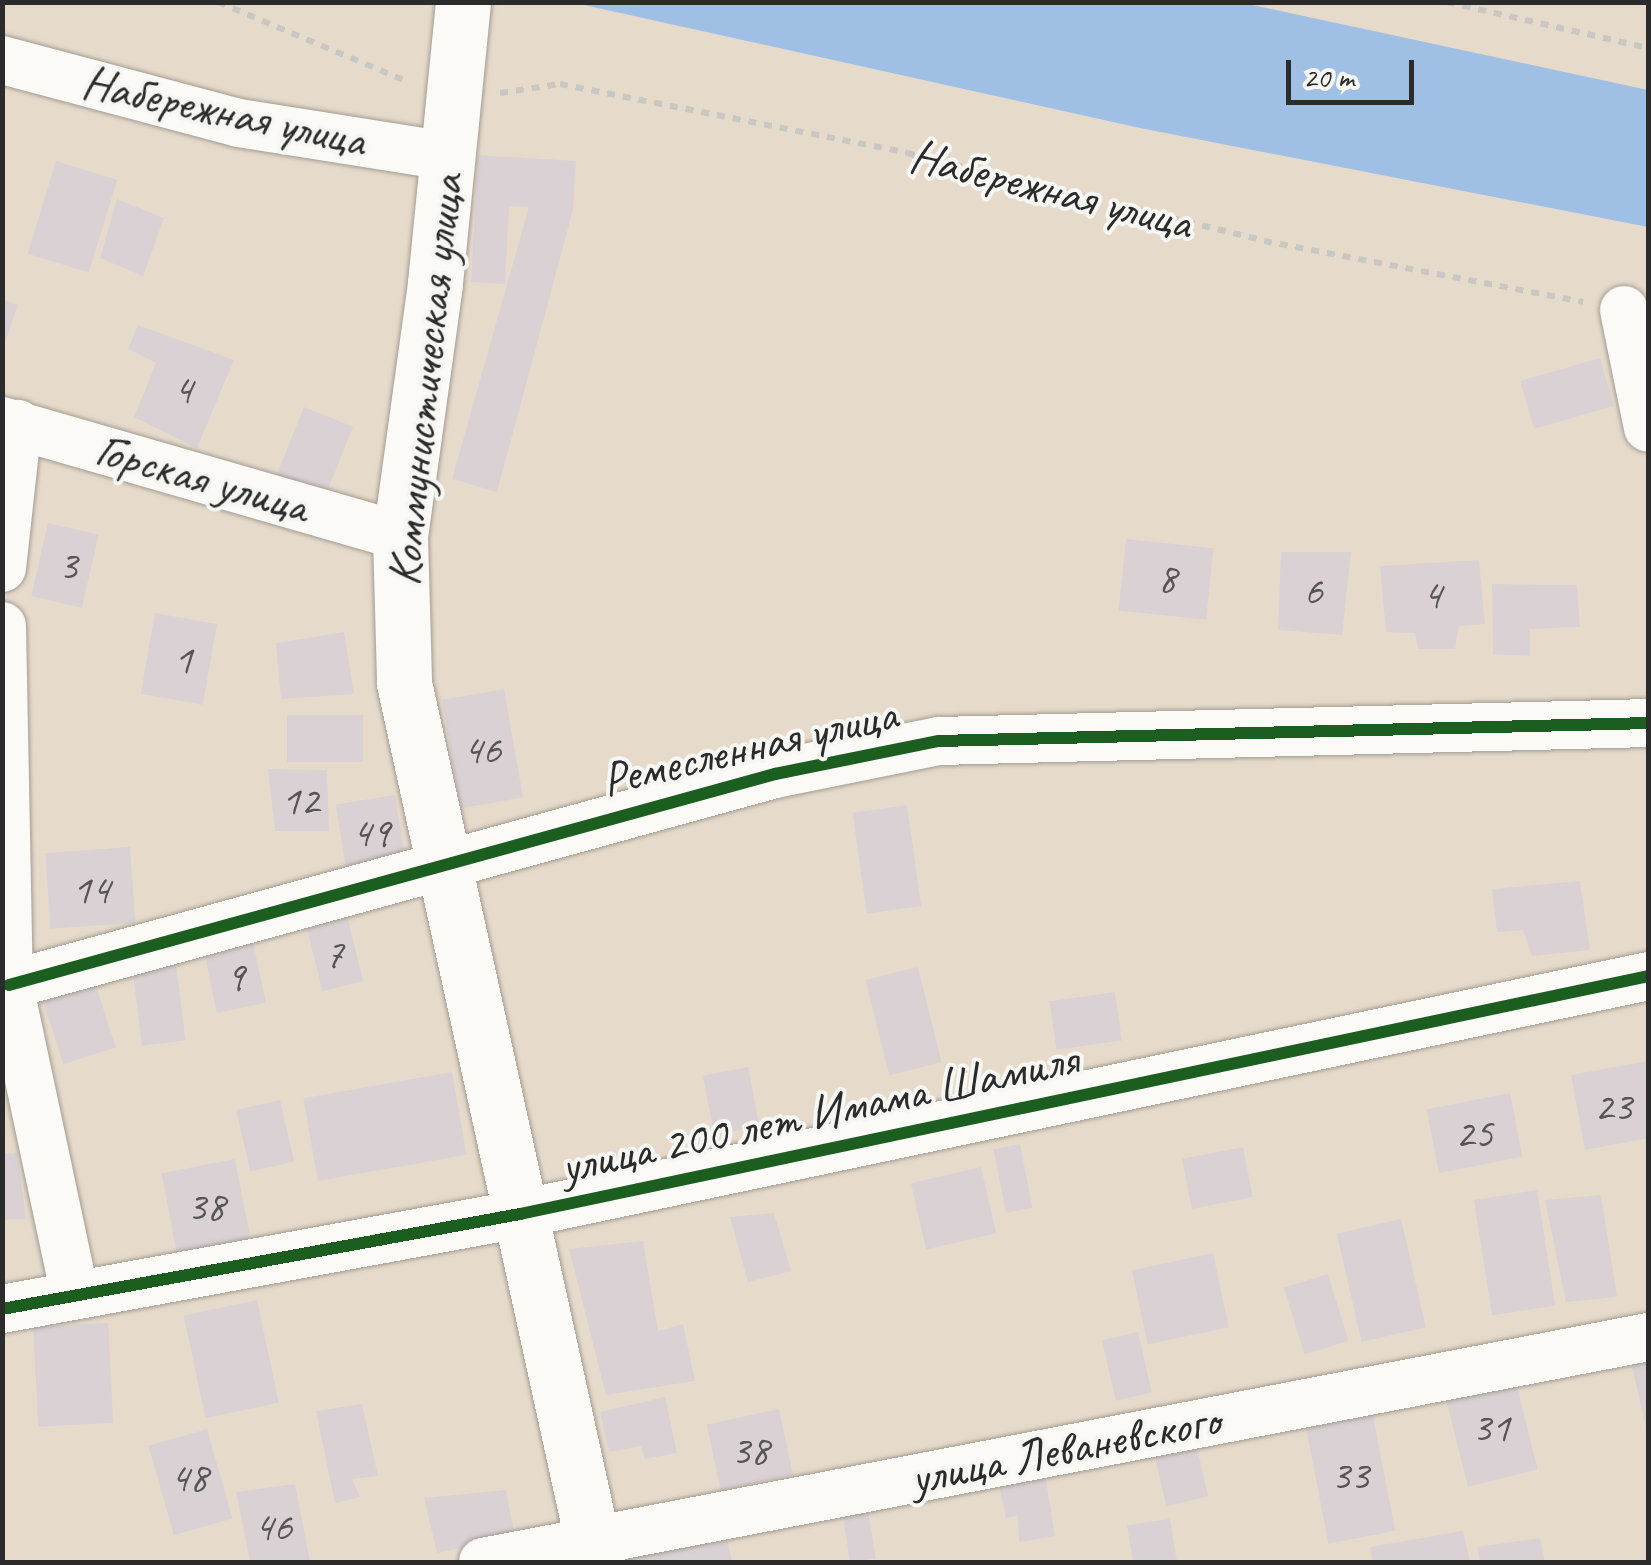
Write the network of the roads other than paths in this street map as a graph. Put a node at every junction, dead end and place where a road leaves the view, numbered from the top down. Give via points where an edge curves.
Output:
1 (463, 2) edge
2 (2, 60) edge
3 (447, 156) junction
4 (1624, 310) road end
5 (10, 422) edge
6 (1648, 428) edge
7 (400, 536) junction
8 (2, 568) edge
9 (2, 626) edge
10 (1648, 724) edge
11 (448, 860) junction
12 (1648, 976) edge
13 (9, 985) junction
14 (520, 1214) junction
15 (75, 1295) junction
16 (2, 1310) edge
17 (1648, 1337) edge
18 (594, 1551) edge
19 (482, 1562) edge

1 - 3 street, Коммунистическая улица
2 - 3 street, Набережная улица via 239,124
3 - 7 street, Коммунистическая улица
4 - 6 street
5 - 7 street, Горская улица
5 - 8 street
7 - 11 street, Коммунистическая улица via 404,683
9 - 13 street
10 - 11 street, Ремесленная улица via 939,741 775,774
11 - 13 street, Ремесленная улица
11 - 14 street, Коммунистическая улица
12 - 14 street, улица 200 лет Имама Шамиля
13 - 15 street
14 - 15 street, улица 200 лет Имама Шамиля
14 - 18 street, Коммунистическая улица
15 - 16 street, улица 200 лет Имама Шамиля
17 - 18 street, улица Леваневского
18 - 19 street, улица Леваневского

